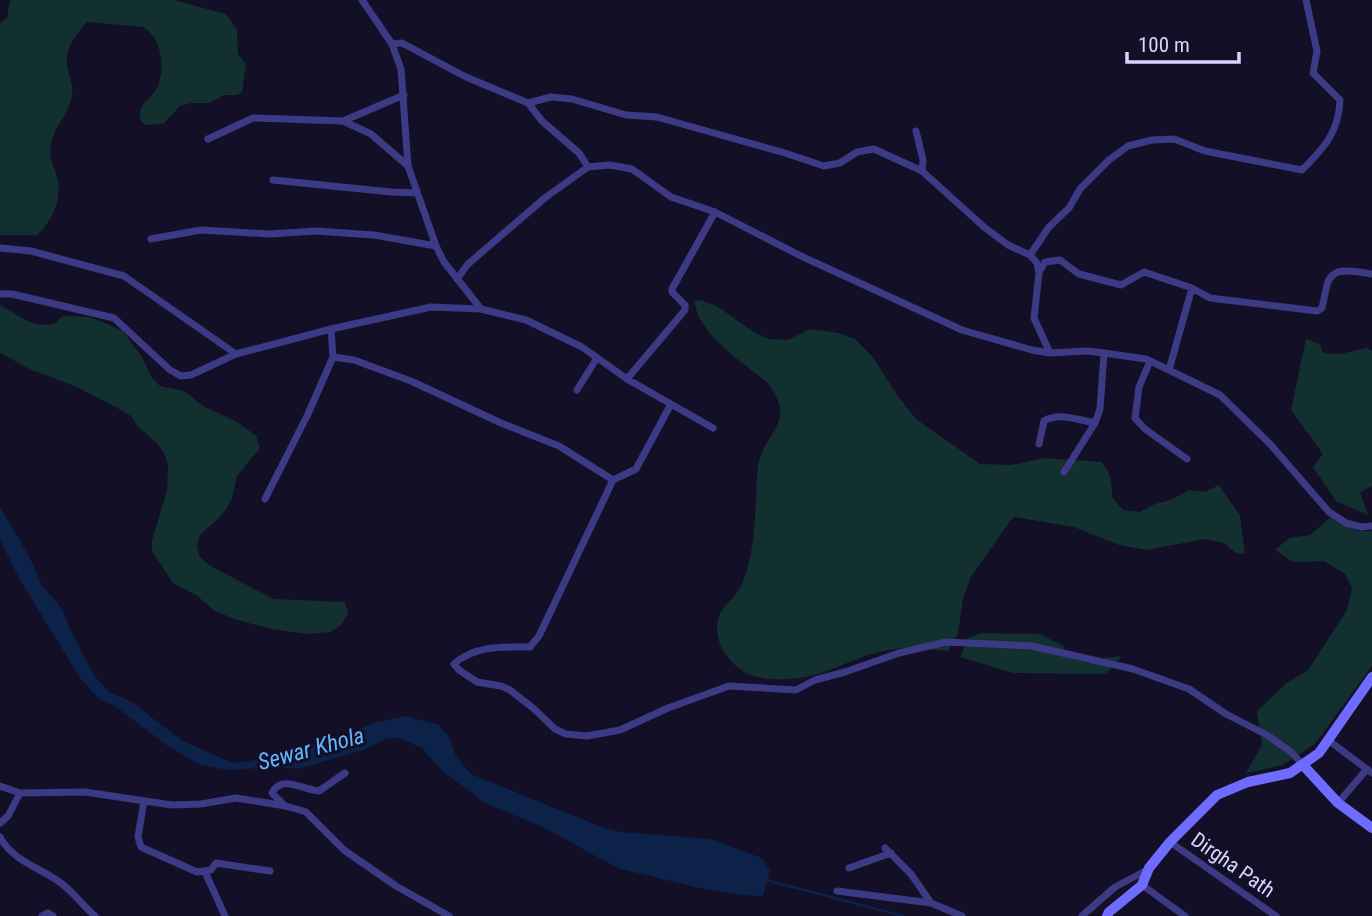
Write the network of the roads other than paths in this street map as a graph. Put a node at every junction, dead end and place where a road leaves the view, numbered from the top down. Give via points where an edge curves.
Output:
1 (362, 0) edge
2 (1306, 0) edge
3 (392, 44) junction
4 (404, 95) junction
5 (528, 103) junction
6 (342, 121) junction
7 (916, 131) dead end
8 (208, 139) dead end
9 (408, 166) junction
10 (588, 167) junction
11 (922, 171) junction
12 (273, 180) dead end
13 (417, 192) junction
14 (715, 212) junction
15 (150, 239) dead end
16 (436, 246) junction
17 (0, 247) edge
18 (1030, 256) junction
19 (1039, 273) junction
20 (1372, 274) edge
21 (457, 279) junction
22 (1192, 288) junction
23 (0, 294) edge
24 (481, 309) junction
25 (331, 329) junction
26 (1050, 353) junction
27 (1104, 353) junction
28 (236, 354) junction
29 (333, 357) junction
30 (597, 358) junction
31 (1150, 361) junction
32 (1169, 370) junction
33 (627, 379) junction
34 (577, 390) dead end
35 (671, 404) junction
36 (1095, 423) junction
37 (713, 428) dead end
38 (1040, 444) dead end
39 (1187, 459) dead end
40 (1064, 472) dead end
41 (613, 480) junction
42 (265, 499) dead end
43 (1372, 526) edge
44 (1372, 678) edge
45 (1328, 740) junction
46 (1303, 765) junction
47 (1369, 771) edge
48 (345, 773) dead end
49 (0, 786) edge
50 (20, 793) junction
51 (144, 801) junction
52 (1338, 803) junction
53 (286, 806) junction
54 (0, 823) edge
55 (1372, 828) edge
56 (0, 837) edge
57 (1170, 842) junction
58 (849, 867) dead end
59 (1149, 868) junction
60 (205, 872) junction
61 (270, 872) dead end
62 (1142, 886) junction
63 (837, 891) dead end
64 (931, 903) junction
65 (1108, 914) edge
66 (42, 916) edge
67 (52, 916) edge
68 (95, 916) edge
69 (225, 916) edge
70 (449, 916) edge
71 (962, 916) edge
72 (1082, 916) edge
73 (1185, 916) edge
74 (1276, 916) edge

1 - 3 street
2 - 18 street via 1317,51 1313,73 1340,100 1335,132 1302,170 1205,151 1174,139 1128,146 1080,189
3 - 4 street
3 - 5 street via 402,43
4 - 6 street
4 - 9 street
5 - 10 street
5 - 11 street via 551,97 572,99 626,115 657,117 824,166 874,149
6 - 8 street via 253,118
6 - 9 street via 371,134
7 - 11 street
9 - 13 street
10 - 14 street via 632,169 671,197
10 - 21 street via 546,197 468,264
11 - 18 street via 984,227
12 - 13 street
13 - 16 street
14 - 26 street via 962,330
14 - 33 street via 672,289 685,310
15 - 16 street via 201,230 316,231
16 - 21 street
17 - 28 street via 124,276
18 - 19 street
19 - 22 street via 1045,262 1060,260 1079,274 1121,285 1144,272
19 - 26 street via 1034,318
20 - 22 street via 1340,270 1334,274 1317,311 1220,300
21 - 24 street
22 - 32 street
23 - 28 street via 114,318 181,376
24 - 25 street via 431,307
24 - 30 street via 526,320
25 - 28 street
25 - 29 street
26 - 27 street
27 - 31 street
27 - 36 street
29 - 41 street via 411,381 559,446
29 - 42 street
30 - 33 street
30 - 34 street
31 - 32 street
31 - 39 street via 1139,387 1135,418
32 - 43 street via 1220,395 1329,512 1346,523
33 - 35 street
35 - 37 street
35 - 41 street via 636,469
36 - 38 street via 1047,418
36 - 40 street
41 - 46 street via 530,647 487,647 454,664 477,682 510,690 566,734 587,736 620,730 729,686 796,690 899,653 946,642 1031,646 1133,669 1189,689 1267,735
44 - 45 street
45 - 46 street
45 - 47 street
46 - 52 street
46 - 57 street via 1217,795
47 - 52 street
48 - 53 street via 319,791 286,783 274,788 272,794
49 - 50 street
50 - 51 street via 85,792
50 - 54 street
51 - 53 street via 172,805 236,798
51 - 60 street via 138,837 141,846
52 - 55 street
53 - 70 street via 306,813 344,850
56 - 68 street via 11,851 58,881
57 - 59 street
57 - 74 street, Dirgha Path
58 - 64 street via 888,850
59 - 62 street
59 - 72 street via 1115,887
60 - 61 street via 216,863
60 - 69 street
62 - 65 street
62 - 73 street
63 - 64 street
64 - 71 street
66 - 67 street

